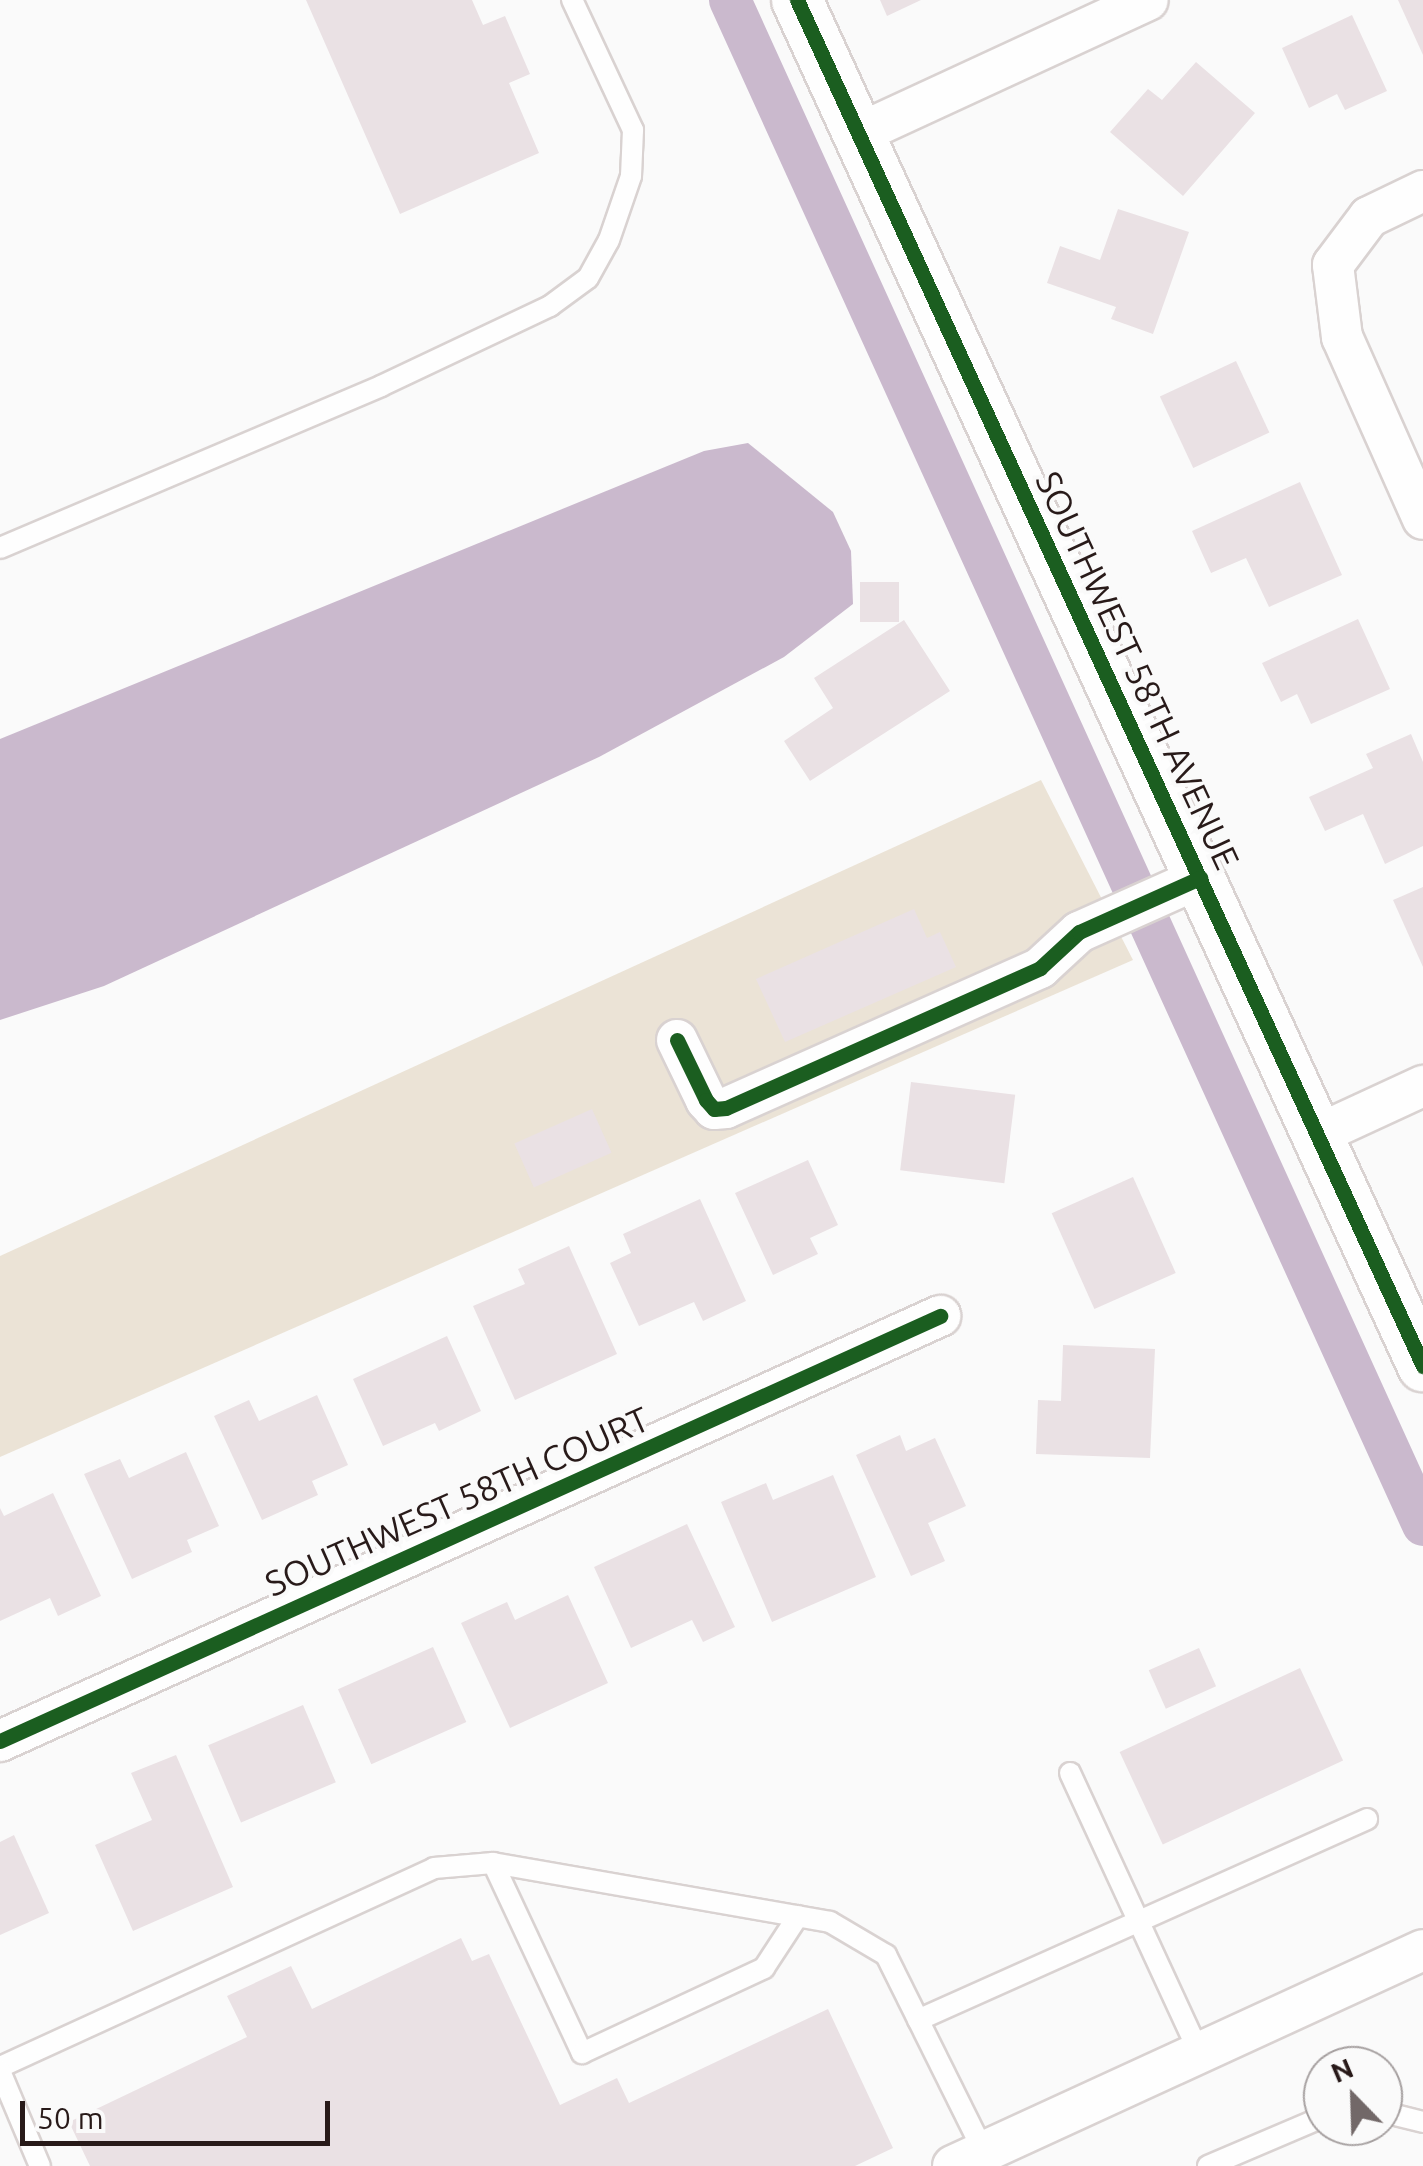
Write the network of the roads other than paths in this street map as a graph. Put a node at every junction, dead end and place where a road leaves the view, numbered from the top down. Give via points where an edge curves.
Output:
1 (572, 0) edge
2 (797, 0) edge
3 (1148, 0) edge
4 (858, 134) junction
5 (1423, 191) edge
6 (1423, 519) edge
7 (0, 548) edge
8 (1191, 882) junction
9 (678, 1040) dead end
10 (1423, 1086) edge
11 (1319, 1134) junction
12 (940, 1316) dead end
13 (1423, 1366) edge
14 (0, 1741) edge
15 (1070, 1773) dead end
16 (1367, 1818) dead end
17 (493, 1863) junction
18 (798, 1916) junction
19 (1138, 1922) junction
20 (1423, 1950) edge
21 (918, 2020) junction
22 (1199, 2052) junction
23 (0, 2069) edge
24 (1303, 2126) edge
25 (968, 2159) edge
26 (40, 2166) edge
27 (1208, 2166) edge

1 - 7 lane via 633,130 631,176 588,278 550,306 381,386
2 - 4 street, SOUTHWEST 58TH AVENUE
3 - 4 street
4 - 8 street, SOUTHWEST 58TH AVENUE
5 - 6 street via 1369,216 1334,265 1342,336
8 - 9 street via 1095,923 1040,968 726,1108 714,1109 706,1100
8 - 11 street, SOUTHWEST 58TH AVENUE
10 - 11 street
11 - 13 street, SOUTHWEST 58TH AVENUE
12 - 14 street, SOUTHWEST 58TH COURT
15 - 19 lane
16 - 19 lane
17 - 18 lane
17 - 18 lane via 582,2052 764,1968
17 - 23 lane via 434,1868
18 - 21 lane via 830,1922 886,1954
19 - 21 lane
19 - 22 lane
20 - 22 street
21 - 25 lane
22 - 25 street
23 - 26 lane
24 - 27 lane

